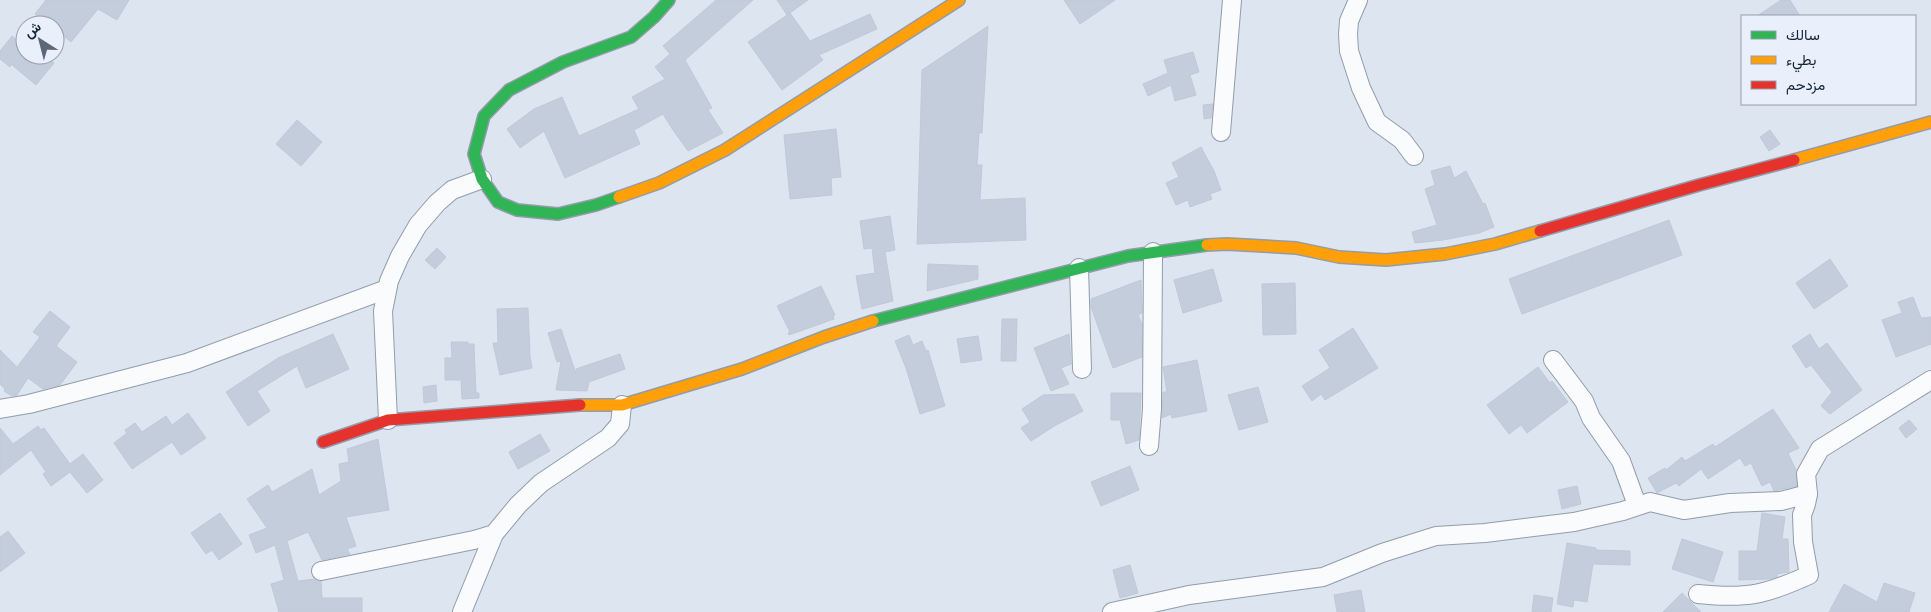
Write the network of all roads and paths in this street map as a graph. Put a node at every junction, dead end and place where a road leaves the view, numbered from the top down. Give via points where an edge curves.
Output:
1 (669, 0) edge
2 (959, 0) edge
3 (1232, 0) edge
4 (1358, 0) edge
5 (1931, 122) edge
6 (1222, 132) dead end
7 (1414, 156) dead end
8 (482, 179) junction
9 (1153, 252) junction
10 (1079, 268) junction
11 (388, 289) junction
12 (1554, 360) dead end
13 (1082, 368) dead end
14 (1931, 380) edge
15 (622, 405) junction
16 (0, 409) edge
17 (388, 420) junction
18 (322, 442) dead end
19 (1149, 446) dead end
20 (1808, 494) junction
21 (1637, 506) junction
22 (494, 534) junction
23 (321, 571) dead end
24 (1698, 594) dead end
25 (462, 612) edge
26 (1112, 612) edge

1 - 8 street via 631,37 563,62 509,90 484,116 474,154
2 - 8 street via 724,150 659,183 596,205 558,214 517,210 498,202
3 - 6 street
4 - 7 street via 1349,21 1348,34 1349,51 1361,88 1376,122 1402,140
5 - 9 street via 1495,244 1445,254 1386,260 1339,257 1281,246 1227,244
8 - 11 street via 452,190 436,203 418,225 400,256
9 - 10 street
9 - 19 street
10 - 13 street
10 - 15 street via 872,321 742,369
11 - 16 street via 187,363
11 - 17 street via 383,311
12 - 21 street via 1621,461
14 - 20 street via 1820,449 1806,474
15 - 17 street via 564,404
15 - 22 street via 620,424 608,438 541,483
17 - 18 street
20 - 21 street via 1781,501 1730,503 1684,510 1650,502
20 - 24 street via 1802,515 1809,575 1744,597
21 - 26 street via 1574,522 1436,536 1382,553 1324,577 1189,595
22 - 23 street
22 - 25 street

